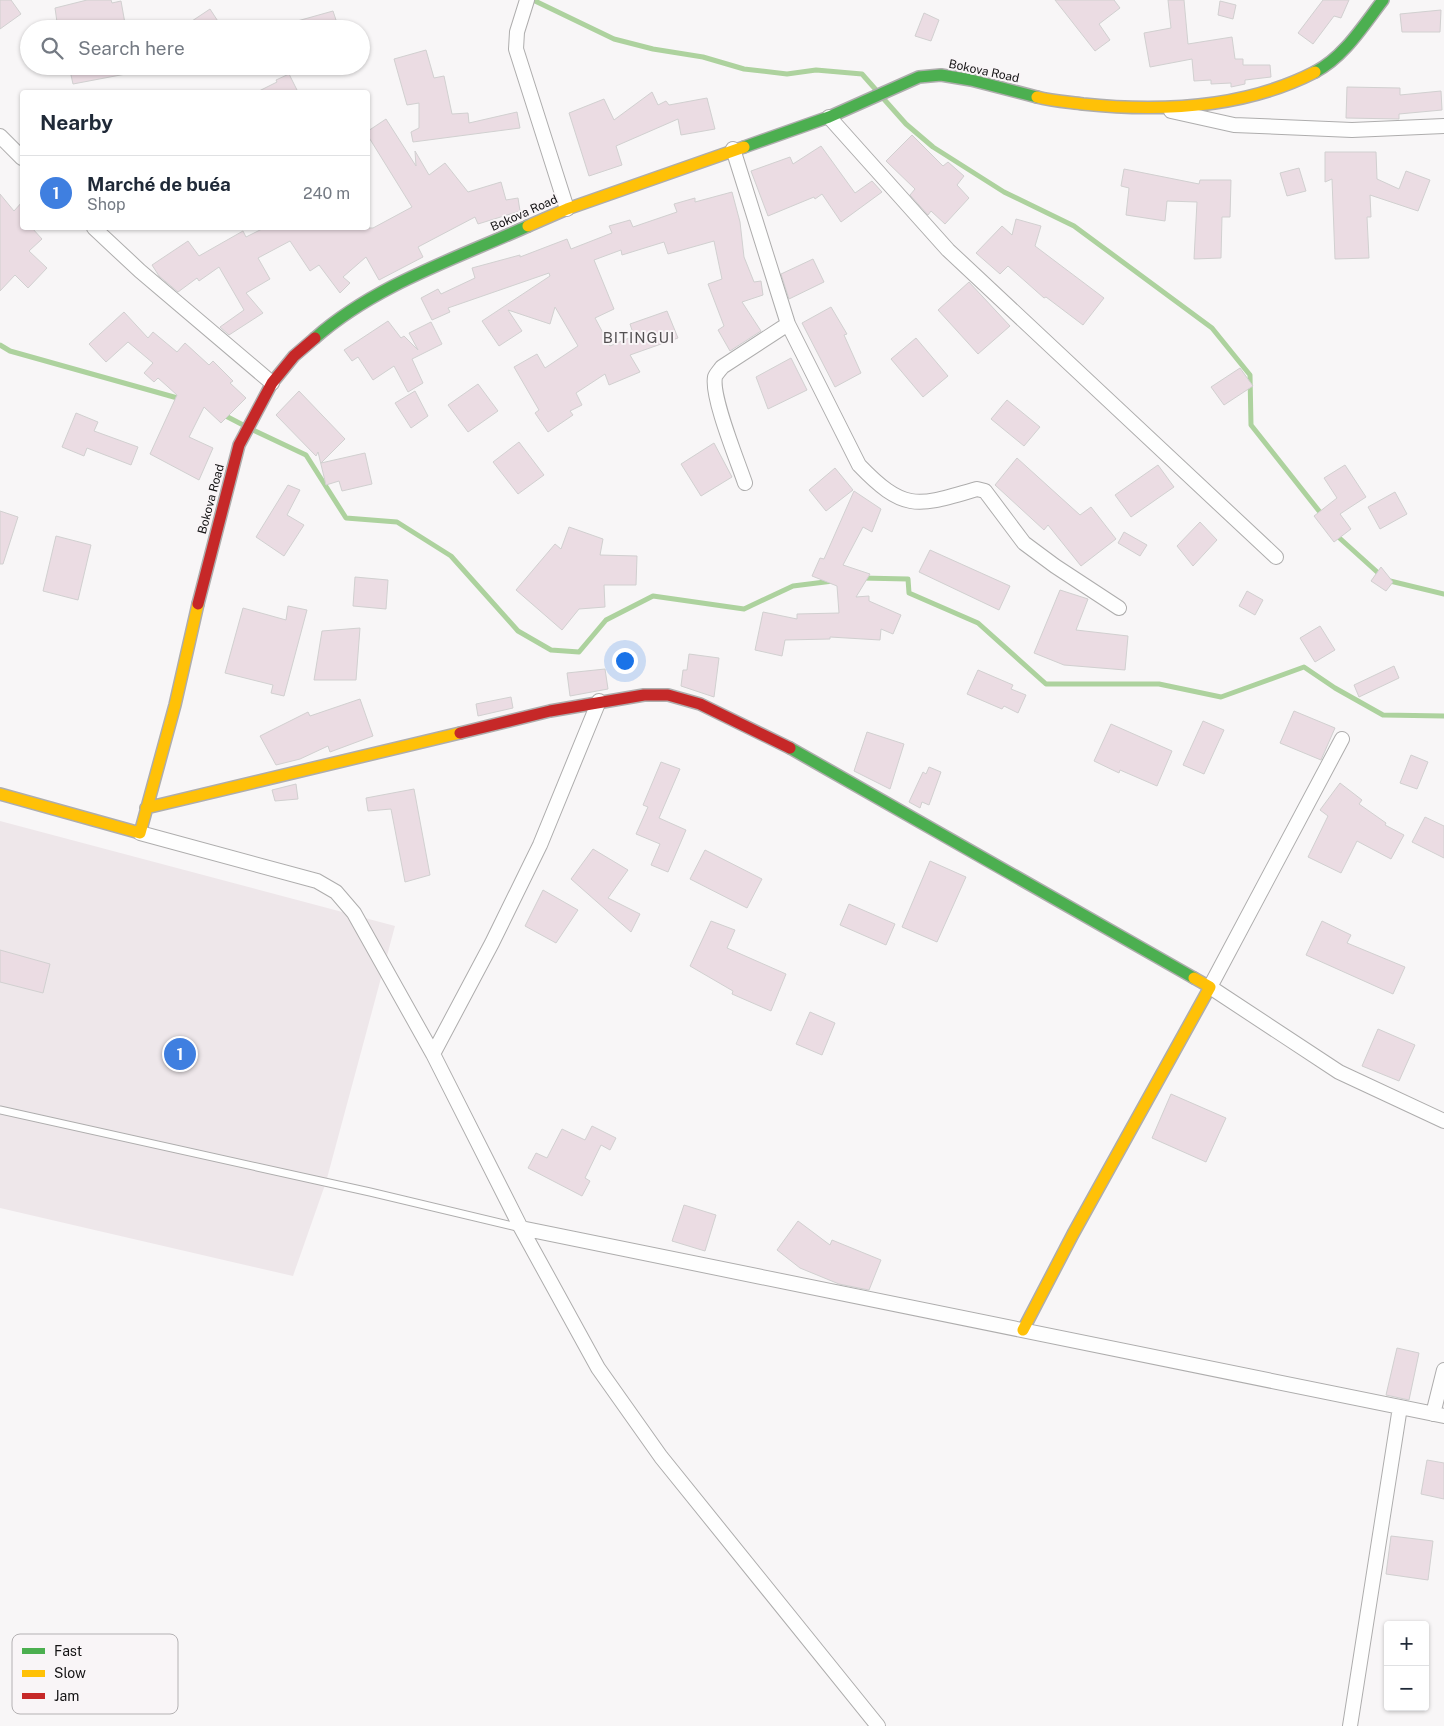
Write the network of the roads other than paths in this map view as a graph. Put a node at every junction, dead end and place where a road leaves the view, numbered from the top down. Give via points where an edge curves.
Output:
1 (527, 0) edge
2 (1382, 0) edge
3 (1160, 109) junction
4 (829, 117) junction
5 (1444, 126) edge
6 (0, 136) edge
7 (733, 149) junction
8 (20, 156) edge
9 (567, 209) junction
10 (96, 230) edge
11 (788, 324) junction
12 (272, 383) junction
13 (745, 483) dead end
14 (1276, 558) dead end
15 (1119, 608) dead end
16 (599, 701) junction
17 (1342, 739) dead end
18 (0, 794) edge
19 (146, 808) junction
20 (140, 833) junction
21 (1210, 987) junction
22 (433, 1054) junction
23 (0, 1110) edge
24 (1444, 1121) edge
25 (521, 1228) junction
26 (1023, 1330) junction
27 (1444, 1370) edge
28 (1400, 1407) junction
29 (1439, 1415) edge
30 (878, 1726) edge
31 (1350, 1726) edge

1 - 9 street via 517,32 516,49
2 - 3 street, Bokova Road via 1353,40 1328,65 1295,82 1238,98
3 - 4 street, Bokova Road via 1044,99 941,75 918,77
3 - 5 street via 1234,125 1352,130
4 - 7 street, Bokova Road
4 - 14 street via 948,250
6 - 8 street
7 - 9 street, Bokova Road
7 - 11 street
9 - 12 street, Bokova Road via 389,288 333,322 294,356
10 - 12 street
11 - 13 street via 722,367 715,376 724,424
11 - 15 street via 859,465 872,479 901,500 925,503 977,489 985,490 1024,543
12 - 19 street, Bokova Road via 239,445 205,572 175,705
16 - 19 street
16 - 21 street via 668,695 700,704 784,745
16 - 22 street via 540,845
17 - 21 street
18 - 20 street
19 - 20 street, Bokova Road
20 - 22 street via 317,881 336,892 354,913
21 - 24 street via 1339,1072
21 - 26 street
22 - 25 street
23 - 25 lane
25 - 26 street
25 - 30 street via 598,1368 655,1448
26 - 28 street
27 - 29 street
28 - 29 street
28 - 31 street

